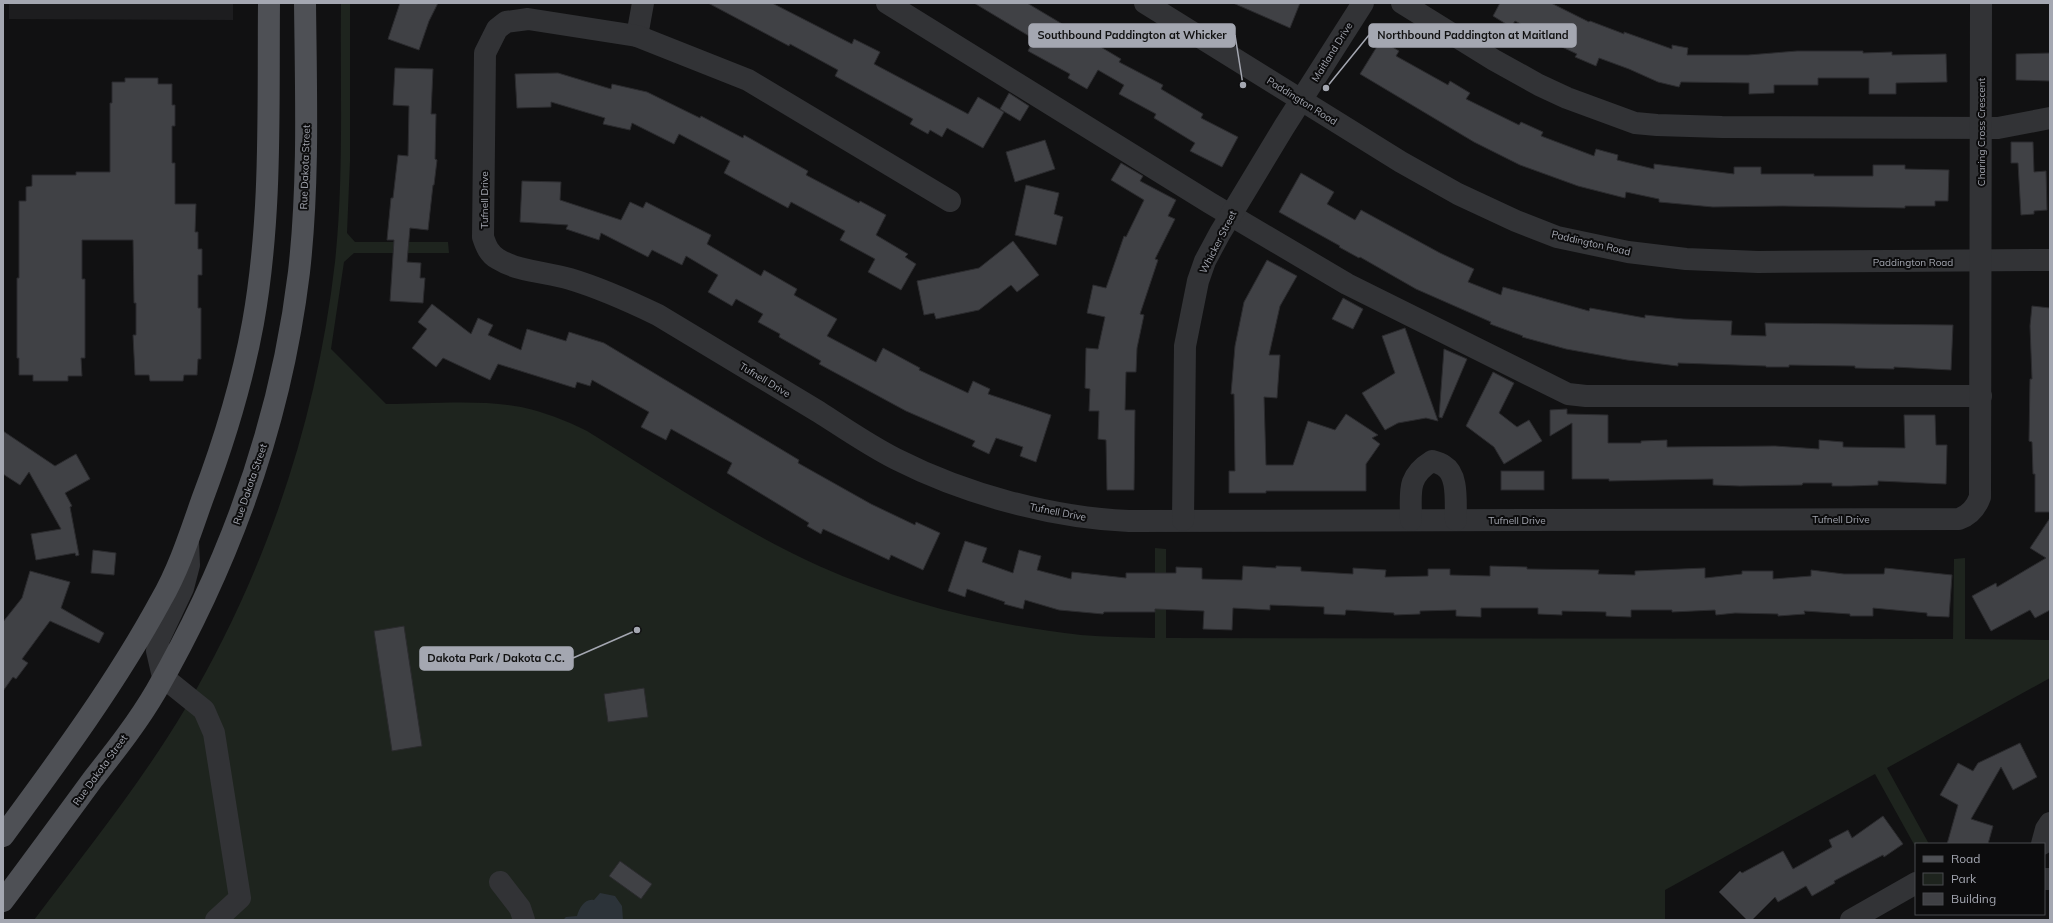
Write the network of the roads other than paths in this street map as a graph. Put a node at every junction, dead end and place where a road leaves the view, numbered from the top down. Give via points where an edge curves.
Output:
1 (269, 3) edge
2 (305, 3) edge
3 (643, 3) edge
4 (887, 3) edge
5 (1145, 3) edge
6 (1363, 3) edge
7 (1402, 3) edge
8 (1981, 3) edge
9 (637, 36) junction
10 (1301, 100) junction
11 (2050, 118) edge
12 (1981, 128) junction
13 (950, 201) dead end
14 (1231, 215) junction
15 (2050, 260) edge
16 (1981, 262) junction
17 (1981, 396) junction
18 (1183, 520) junction
19 (1410, 520) junction
20 (1456, 520) junction
21 (188, 541) junction
22 (163, 678) junction
23 (2050, 823) edge
24 (3, 836) edge
25 (2042, 843) edge
26 (500, 882) dead end
27 (1915, 884) edge
28 (3, 901) edge
29 (216, 920) edge
30 (524, 920) edge
31 (1851, 920) edge

1 - 21 main road via 268,172 261,263 253,322 232,413
2 - 22 main road, Rue Dakota Street via 306,124 303,224 297,286 284,364 260,458 243,508 213,579
3 - 9 street
4 - 14 street
5 - 10 street, Paddington Road
6 - 10 street, Maitland Drive
7 - 12 street via 1539,85 1635,123
8 - 12 street, Charing Cross Crescent
9 - 13 street, Tufnell Drive via 748,80
9 - 18 street, Tufnell Drive via 528,19 506,22 497,30 485,53 484,62 483,237 492,255 507,263 570,279 619,296 658,315 896,459 961,486 1023,505 1080,517 1129,521
10 - 14 street, Whicker Street
10 - 16 street, Paddington Road via 1458,194 1557,237 1628,252 1686,259 1758,262
11 - 12 street via 2017,125
12 - 16 street, Charing Cross Crescent
14 - 17 street via 1376,300 1568,394
14 - 18 street, Whicker Street via 1205,261 1189,320 1185,346
15 - 16 street, Paddington Road
16 - 17 street, Tufnell Drive
17 - 20 street, Tufnell Drive via 1980,497 1972,511 1959,519
18 - 19 street, Tufnell Drive
19 - 20 street, Tufnell Drive
19 - 20 street via 1410,485 1420,468 1432,461 1444,466 1451,473 1455,487
21 - 22 street via 189,565 182,588 159,639 157,651
21 - 24 main road via 163,598 132,650 93,711
22 - 28 main road, Rue Dakota Street via 124,739
22 - 29 street via 204,710 214,733 240,898
23 - 25 street
26 - 30 street via 520,908
27 - 31 street

